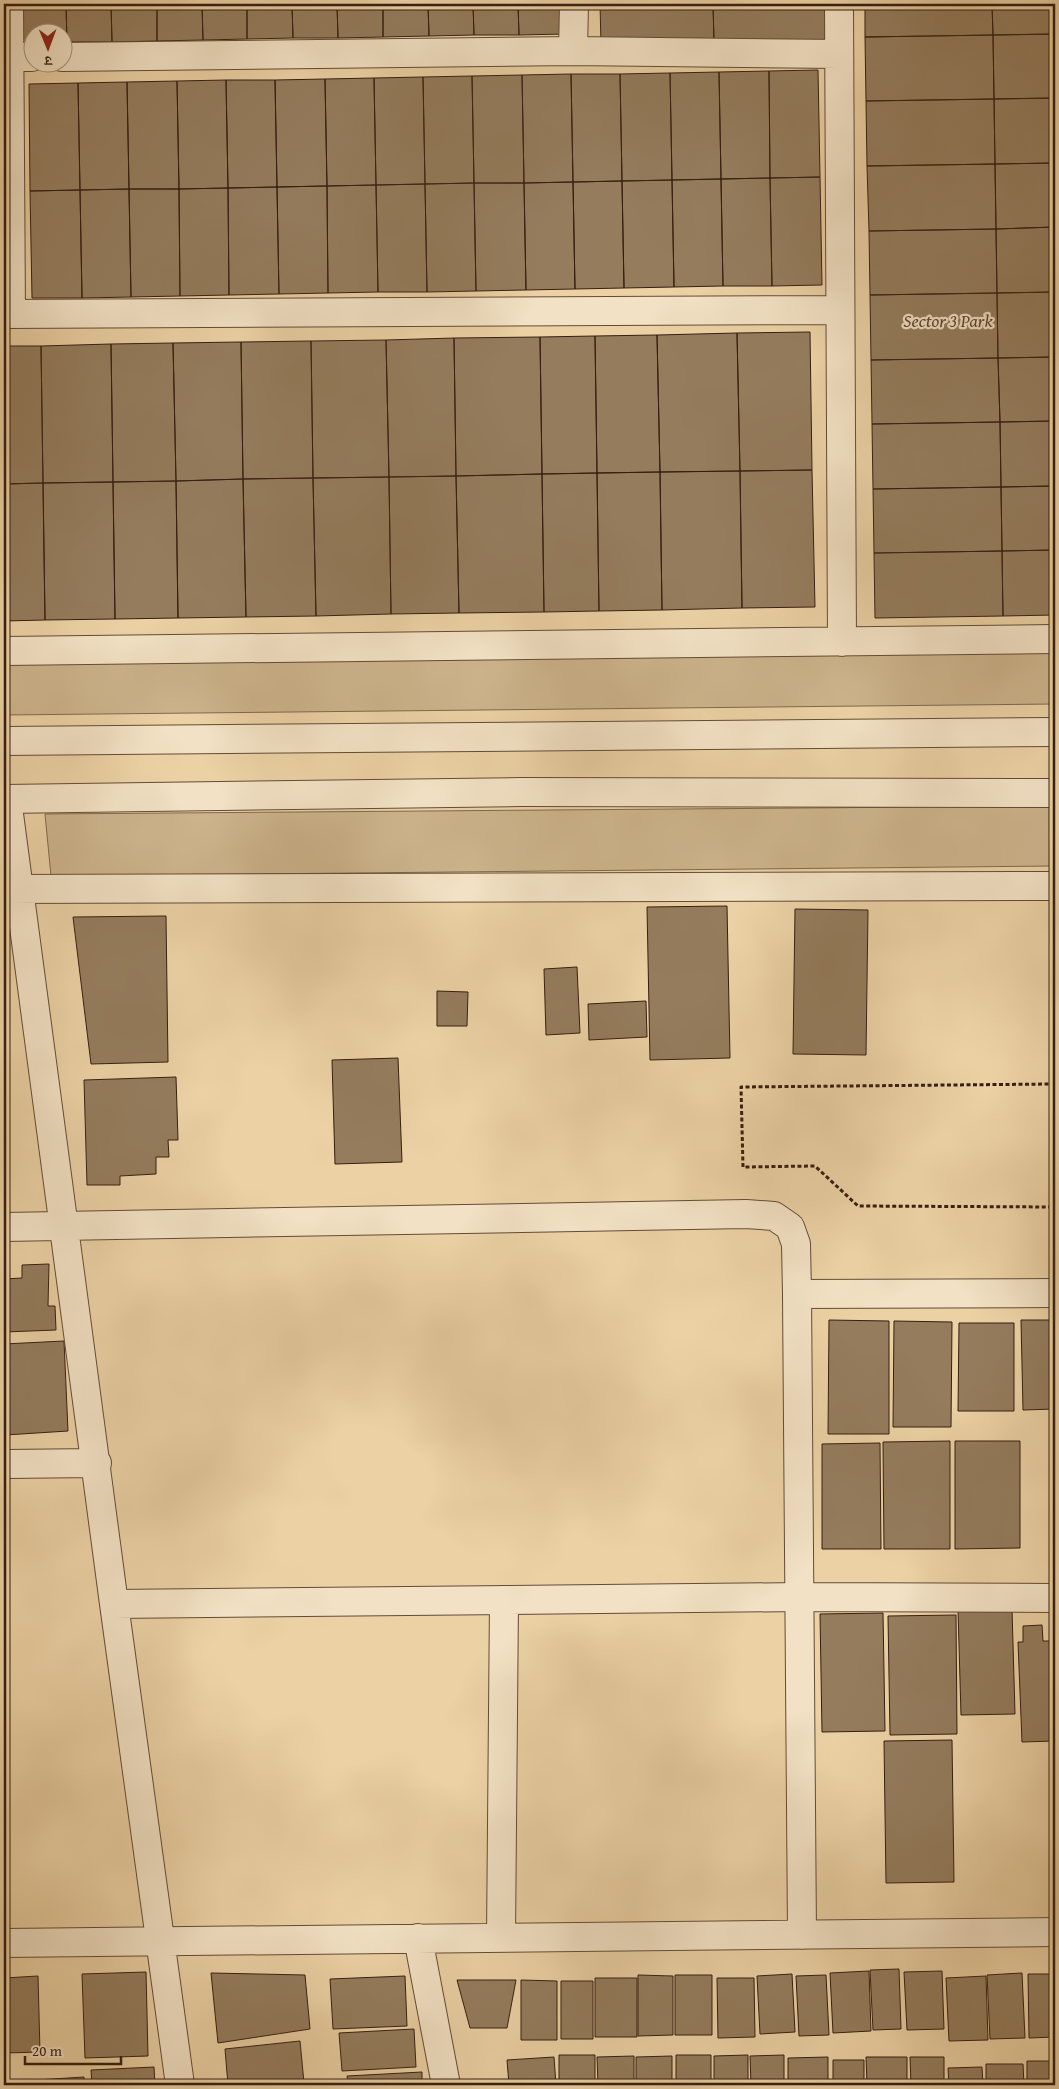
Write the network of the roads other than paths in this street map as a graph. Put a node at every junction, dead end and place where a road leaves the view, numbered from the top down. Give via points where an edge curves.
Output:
1 (9, 4) edge
2 (574, 4) edge
3 (839, 4) edge
4 (573, 51) junction
5 (839, 54) junction
6 (21, 57) edge
7 (72, 57) edge
8 (840, 310) junction
9 (7, 314) edge
10 (1055, 639) edge
11 (842, 642) junction
12 (4, 651) edge
13 (1055, 732) edge
14 (4, 741) edge
15 (1055, 792) edge
16 (6, 799) edge
17 (1055, 886) edge
18 (12, 889) edge
19 (4, 1227) edge
20 (65, 1227) junction
21 (797, 1294) junction
22 (1055, 1294) edge
23 (96, 1463) junction
24 (4, 1464) edge
25 (798, 1598) junction
26 (1055, 1598) edge
27 (504, 1600) junction
28 (114, 1604) junction
29 (1055, 1932) edge
30 (802, 1935) junction
31 (418, 1938) junction
32 (501, 1938) junction
33 (160, 1940) junction
34 (4, 1943) edge
35 (180, 2085) edge
36 (446, 2085) edge

1 - 6 street
2 - 4 street
3 - 5 street
4 - 5 street
4 - 7 street
5 - 8 street
6 - 9 street
8 - 9 street
8 - 11 street
10 - 11 street
11 - 12 street
13 - 14 street
15 - 16 street via 521,792
16 - 18 street
17 - 18 street
18 - 20 street
19 - 20 street
20 - 21 street via 774,1216 790,1227 796,1244
20 - 23 street
21 - 22 street
21 - 25 street
23 - 24 street
23 - 28 street
25 - 26 street
25 - 27 street
25 - 30 street
27 - 28 street
27 - 32 street
28 - 33 street
29 - 30 street
30 - 32 street
31 - 32 street
31 - 33 street
31 - 36 street
33 - 34 street
33 - 35 street

